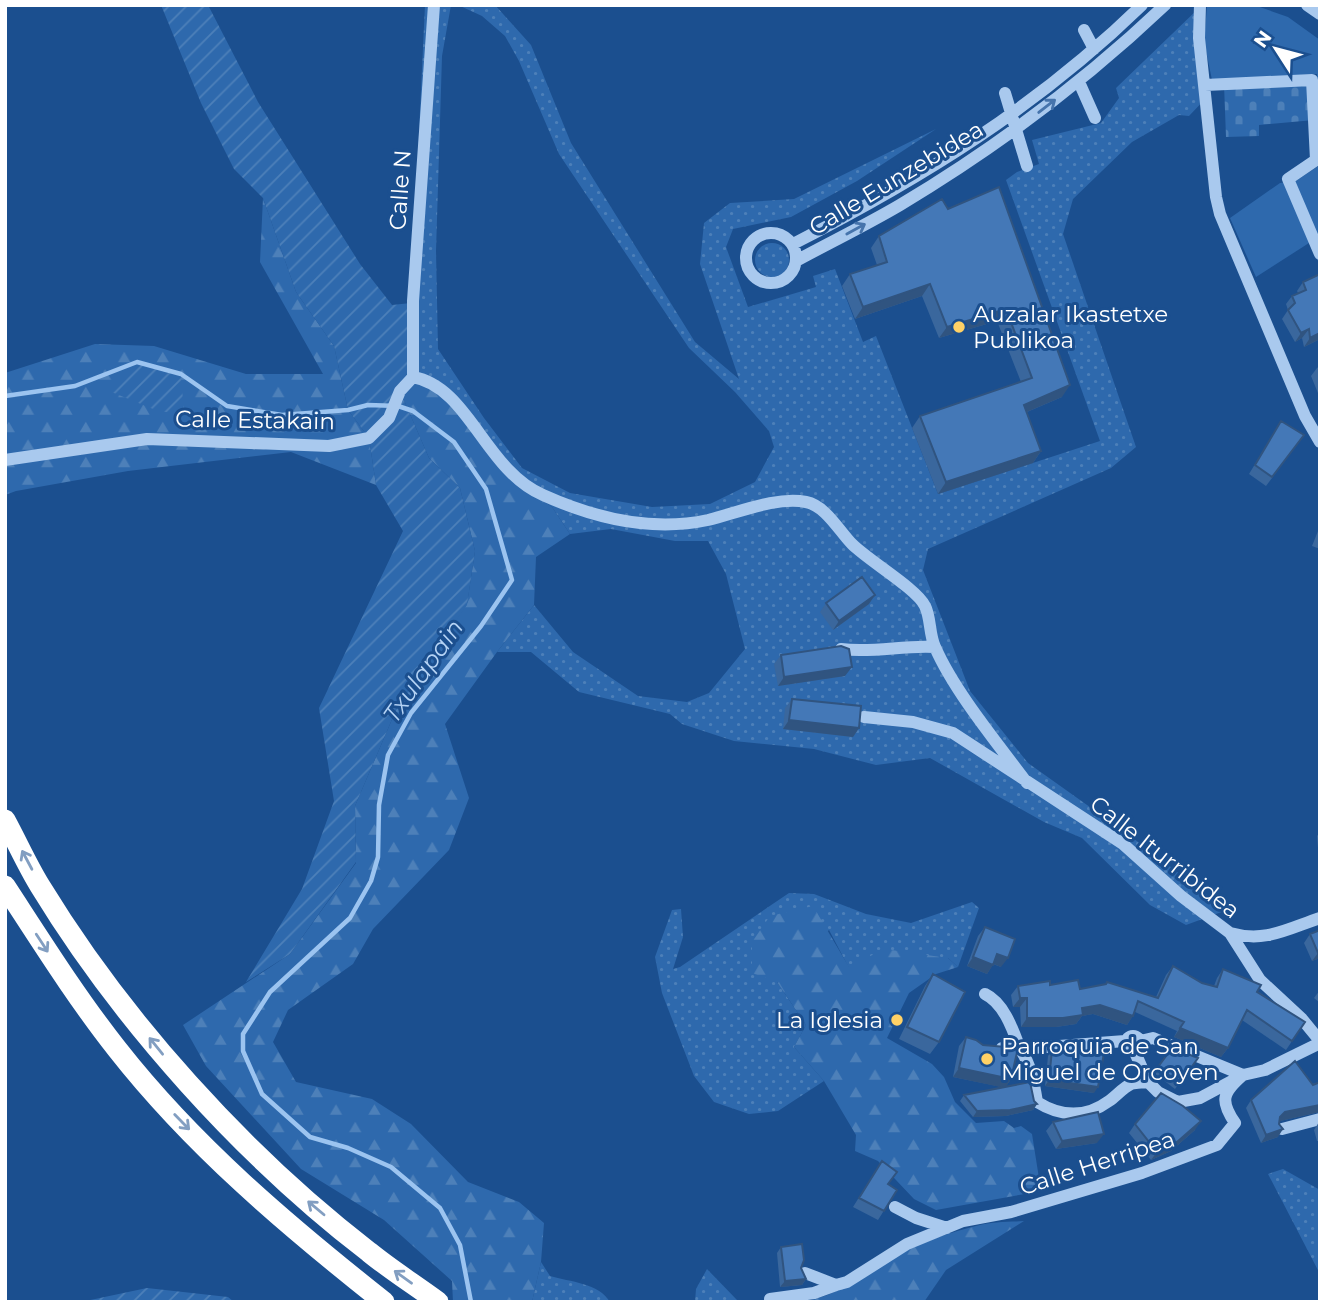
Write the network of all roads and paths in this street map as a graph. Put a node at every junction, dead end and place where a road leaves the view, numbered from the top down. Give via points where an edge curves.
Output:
1 (434, 5) edge
2 (1142, 5) edge
3 (1165, 5) edge
4 (1200, 5) edge
5 (1307, 5) edge
6 (1320, 13) edge
7 (1084, 30) dead end
8 (1094, 49) junction
9 (1079, 82) junction
10 (1205, 85) junction
11 (1005, 93) dead end
12 (1012, 115) junction
13 (1095, 118) dead end
14 (1016, 130) junction
15 (1027, 166) dead end
16 (793, 244) junction
17 (1320, 254) edge
18 (796, 261) junction
19 (413, 377) junction
20 (1320, 442) edge
21 (5, 460) edge
22 (935, 647) junction
23 (841, 649) edge
24 (863, 717) edge
25 (1027, 783) junction
26 (5, 820) edge
27 (5, 886) edge
28 (1320, 918) edge
29 (1230, 933) junction
30 (985, 994) dead end
31 (1320, 1042) edge
32 (1133, 1044) junction
33 (992, 1047) edge
34 (1020, 1049) junction
35 (1243, 1075) junction
36 (1148, 1082) junction
37 (1320, 1119) edge
38 (1282, 1129) edge
39 (895, 1207) edge
40 (947, 1228) junction
41 (805, 1273) edge
42 (836, 1285) junction
43 (770, 1299) dead end
44 (384, 1302) edge
45 (438, 1302) edge

1 - 19 street, Calle N via 413,301
2 - 8 street, Calle Eunzebidea
3 - 9 street, Calle Eunzebidea
4 - 10 street
5 - 6 street
7 - 8 street
8 - 12 street, Calle Eunzebidea
9 - 13 street
14 -> 9 street, Calle Eunzebidea
10 - 17 street via 1312,80 1315,160 1288,179
10 - 20 street via 1220,214
11 - 12 street, Calle Eunzebidea
12 - 14 street, Calle Eunzebidea
12 - 16 street, Calle Eunzebidea via 918,177
14 - 15 street, Calle Eunzebidea
18 -> 14 street, Calle Eunzebidea via 900,205
16 - 18 street, Calle Eunzebidea
16 - 18 street, Calle Eunzebidea via 779,233 761,234 748,246 746,263 755,278 771,284 786,279
19 - 21 street, Calle Estakain via 400,391 389,418 369,438 329,446 147,439
19 - 22 street via 440,387 454,400 494,456 528,489 571,508 630,522 671,525 757,506 808,502 913,592 925,606
22 - 23 street
22 - 25 street
24 - 25 street, Calle Iturribidea via 913,722 953,733
25 - 29 street, Calle Iturribidea via 1122,844
45 -> 26 highway via 368,1252 236,1135 158,1049 40,886
27 -> 44 highway via 117,1049 177,1118 303,1238
28 - 29 street via 1250,939
29 - 31 street, Calle Iturribidea via 1260,980
30 - 34 street via 998,1004
31 - 35 street via 1265,1070
32 - 34 street
32 - 35 street via 1153,1038
32 - 36 street
33 - 34 street
34 - 36 street via 1033,1076 1037,1102 1052,1111 1088,1112 1130,1084
35 - 36 street via 1200,1098 1178,1102
35 - 40 street, Calle Herripea via 1230,1086 1224,1101 1235,1123 1217,1145 1142,1173
37 - 38 street
39 - 40 street
40 - 42 street, Calle Herripea via 906,1244
41 - 42 street
42 - 43 street, Calle Herripea

